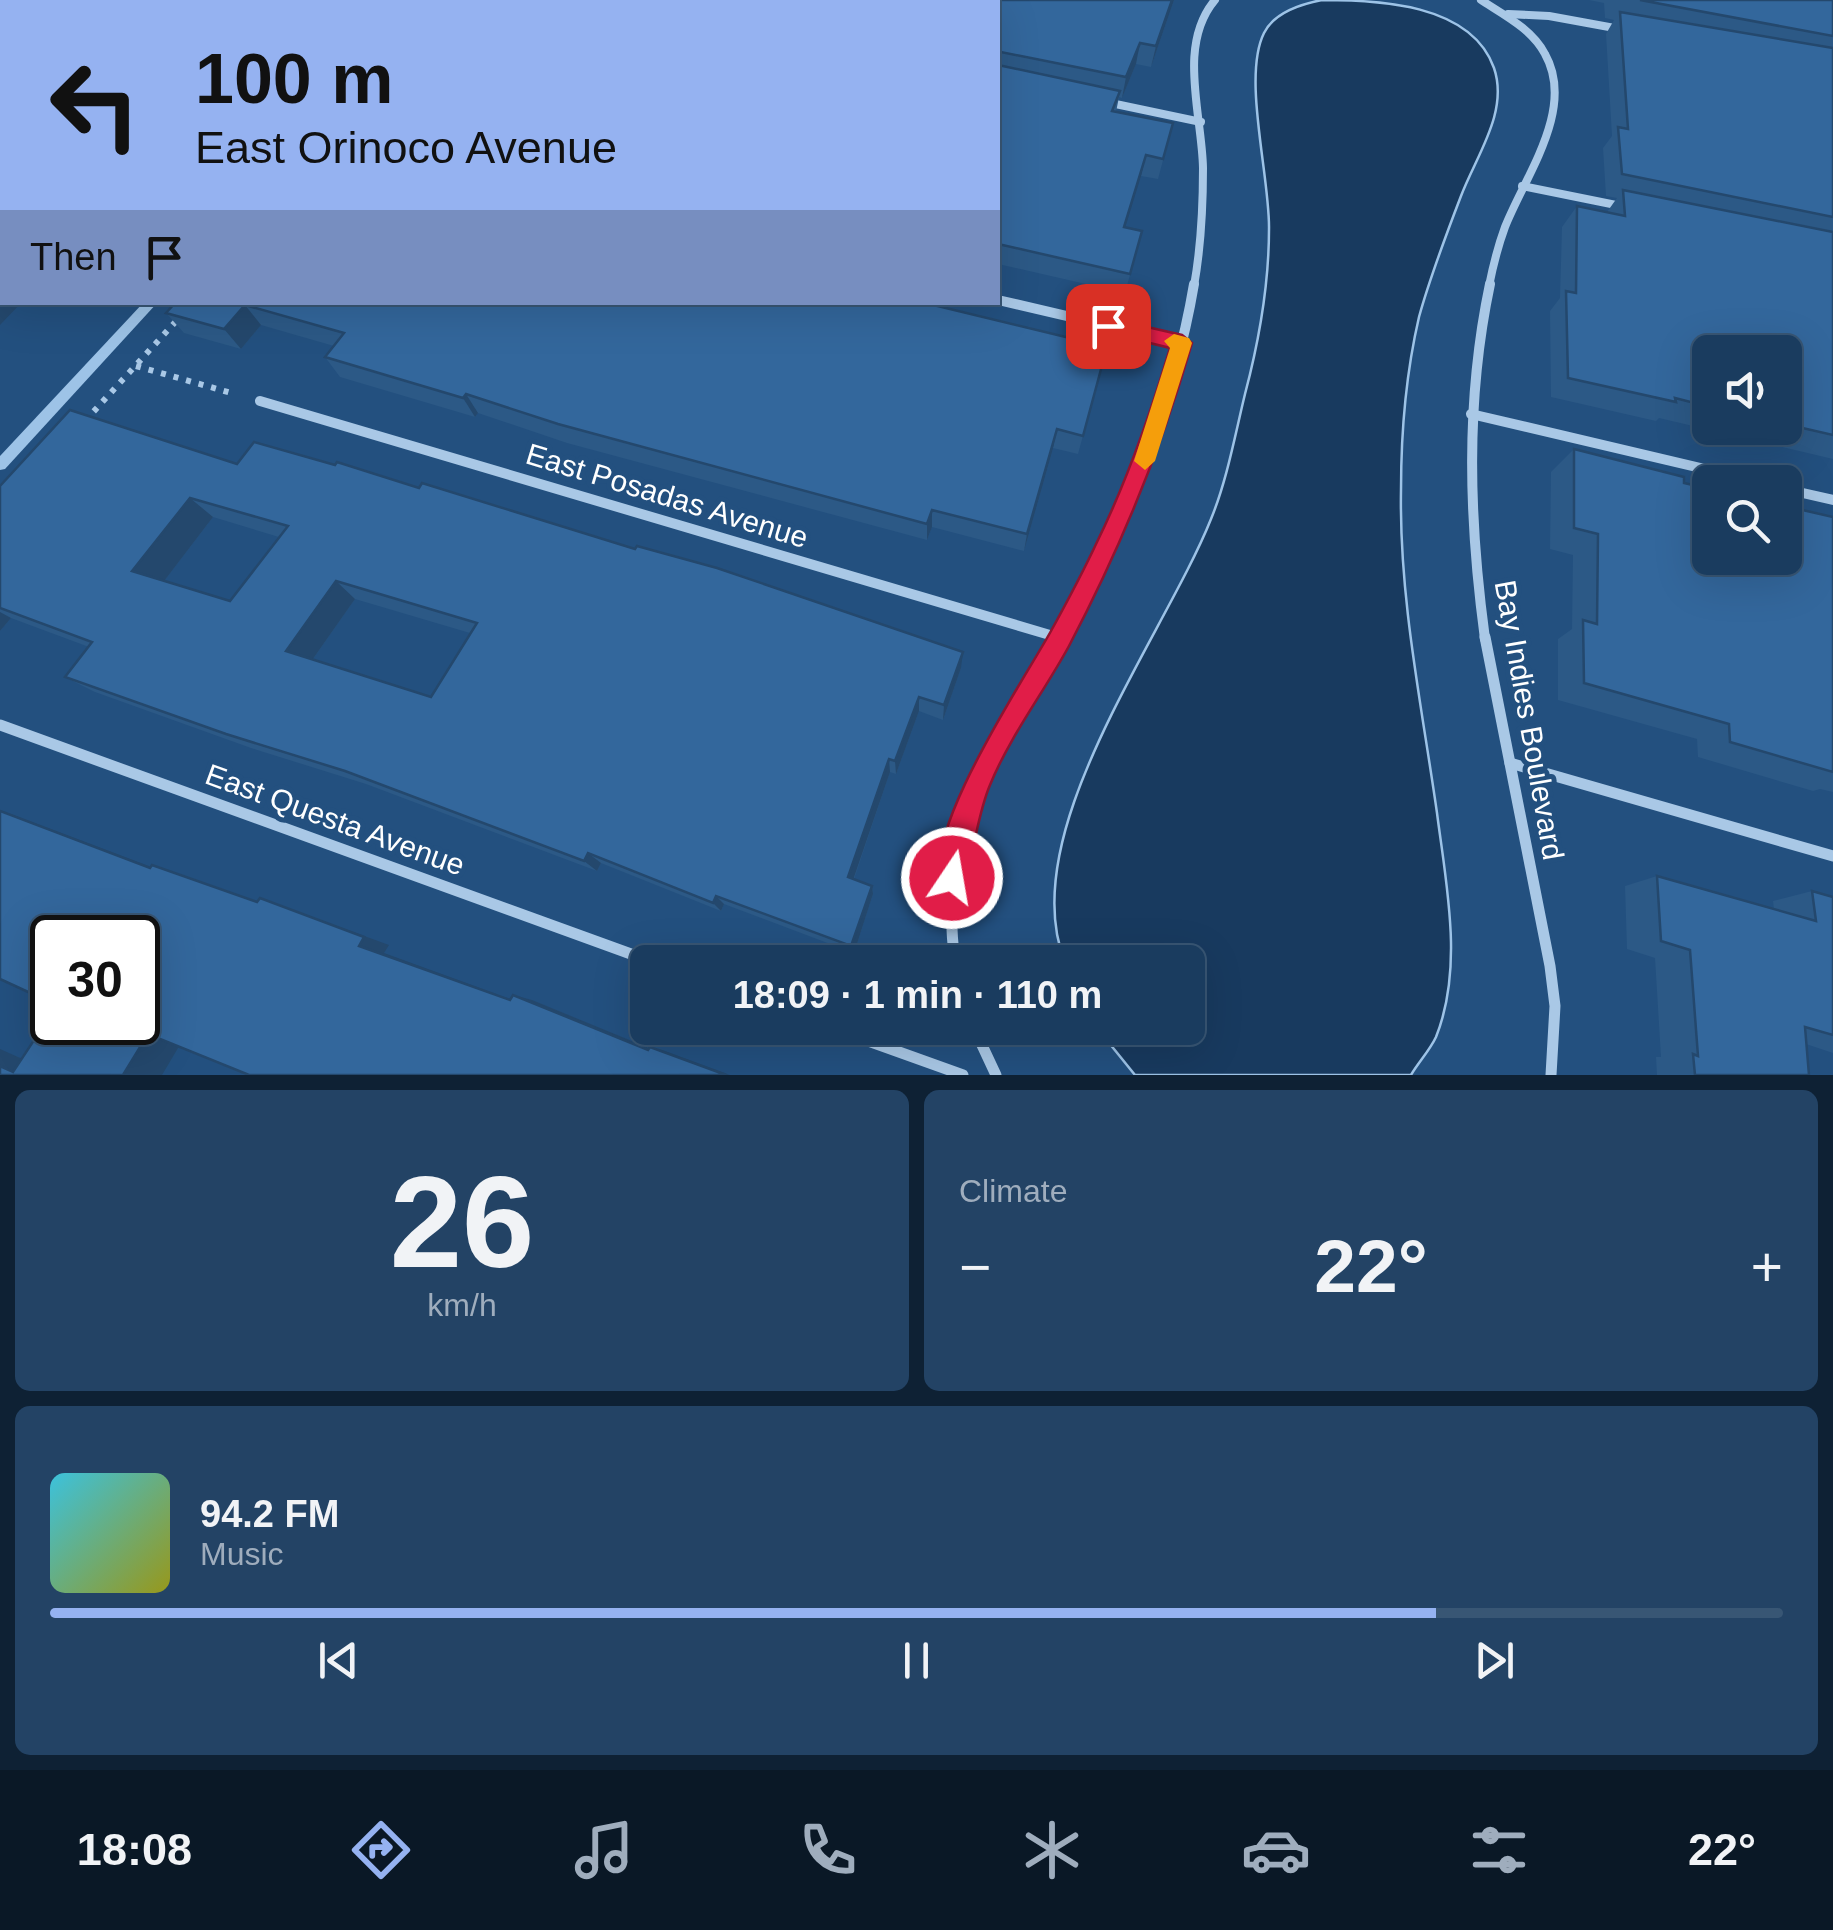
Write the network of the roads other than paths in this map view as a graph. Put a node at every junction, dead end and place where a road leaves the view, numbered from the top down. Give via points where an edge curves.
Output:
1 (1214, 0) edge
2 (1481, 0) edge
3 (1504, 14) junction
4 (1625, 29) edge
5 (1090, 99) edge
6 (1201, 122) junction
7 (1522, 186) junction
8 (1639, 210) edge
9 (1000, 300) edge
10 (1182, 343) junction
11 (260, 401) road end
12 (1471, 414) junction
13 (1692, 466) edge
14 (1802, 492) edge
15 (1833, 500) edge
16 (1060, 638) junction
17 (0, 725) edge
18 (1510, 763) junction
19 (1833, 856) edge
20 (953, 945) edge
21 (630, 954) edge
22 (879, 1045) edge
23 (982, 1045) edge
24 (963, 1075) edge
25 (996, 1075) edge
26 (1551, 1075) edge

1 - 6 street via 1195,48
2 - 3 street, Bay Indies Boulevard
3 - 4 street
3 - 7 street, Bay Indies Boulevard via 1536,42 1555,90 1551,129
5 - 6 street
6 - 10 street via 1200,240
7 - 8 street
7 - 12 street, Bay Indies Boulevard via 1488,290
9 - 10 street
10 - 16 street via 1136,482
11 - 16 street, East Posadas Avenue
12 - 13 street
12 - 18 street, Bay Indies Boulevard via 1477,580
14 - 15 street
16 - 20 street via 979,777 954,857
17 - 21 street, East Questa Avenue
18 - 19 street
18 - 26 street, Bay Indies Boulevard via 1550,966
22 - 24 street
23 - 25 street

